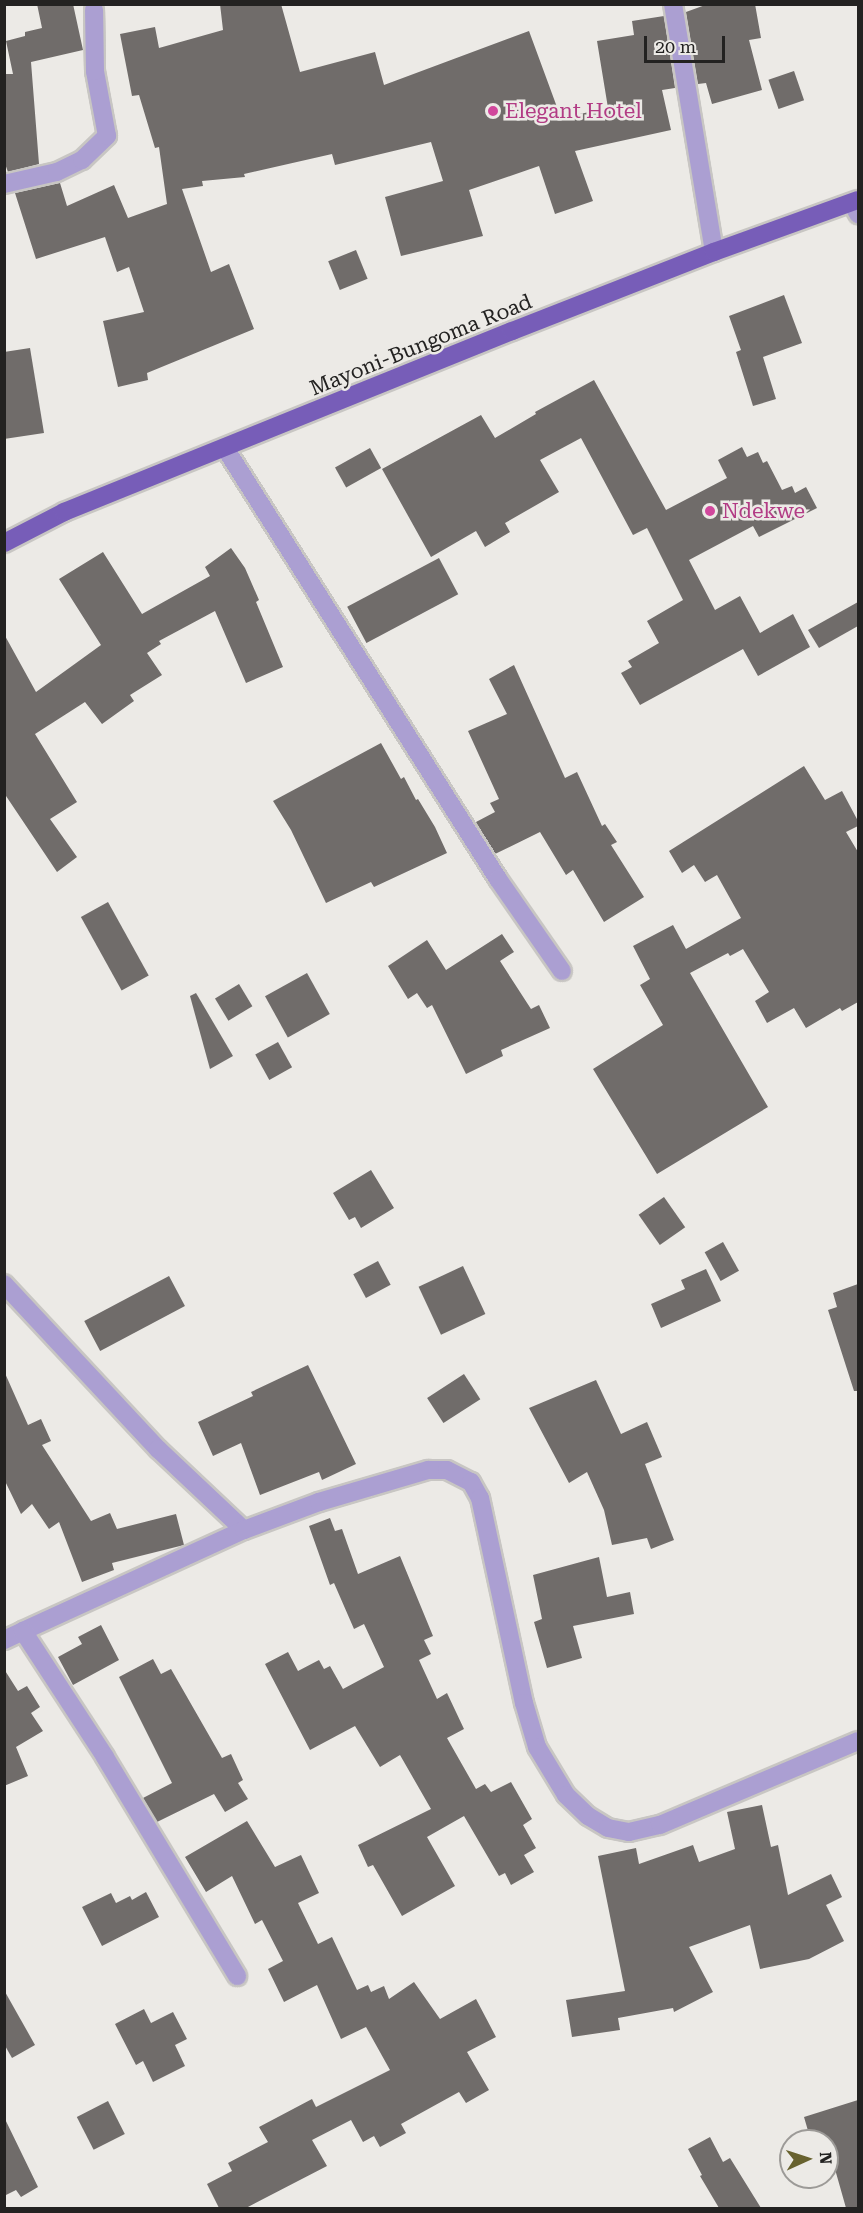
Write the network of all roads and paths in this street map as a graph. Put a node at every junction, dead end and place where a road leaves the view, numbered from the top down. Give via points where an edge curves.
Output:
1 (673, 4) edge
2 (94, 10) dead end
3 (4, 184) edge
4 (856, 206) edge
5 (714, 252) junction
6 (225, 448) junction
7 (4, 543) edge
8 (561, 970) dead end
9 (4, 1284) edge
10 (244, 1530) junction
11 (23, 1632) junction
12 (4, 1640) edge
13 (858, 1741) edge
14 (237, 1976) dead end

1 - 5 street
2 - 3 street via 95,71 107,136 82,160 57,172
4 - 5 main road, Mayoni-Bungoma Road
5 - 6 main road, Mayoni-Bungoma Road
6 - 7 main road, Mayoni-Bungoma Road via 64,512
6 - 8 street via 498,879
9 - 10 street via 158,1449
10 - 11 street
10 - 13 street via 319,1502 428,1470 447,1470 471,1482 486,1522 537,1747 566,1795 608,1828 629,1832 660,1825
11 - 12 street
11 - 14 street via 105,1757

